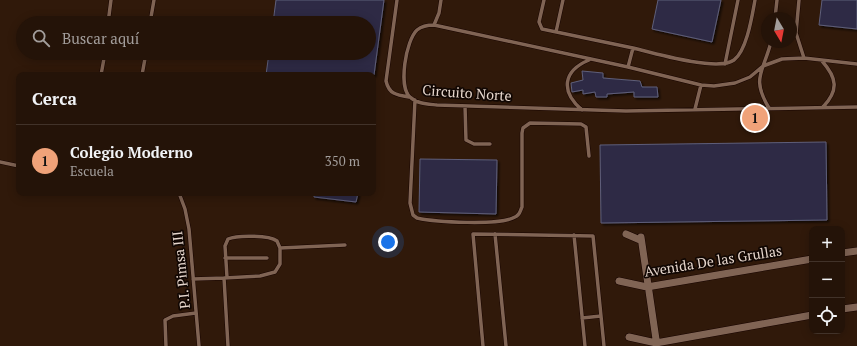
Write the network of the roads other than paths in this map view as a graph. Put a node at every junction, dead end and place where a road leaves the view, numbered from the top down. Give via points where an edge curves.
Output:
1 (111, 0) edge
2 (154, 0) edge
3 (397, 0) edge
4 (441, 0) edge
5 (544, 0) edge
6 (563, 0) edge
7 (738, 0) edge
8 (755, 0) edge
9 (778, 0) edge
10 (799, 0) edge
11 (776, 12) edge
12 (109, 16) edge
13 (151, 16) edge
14 (434, 25) junction
15 (556, 32) junction
16 (633, 48) junction
17 (769, 48) edge
18 (804, 58) junction
19 (590, 59) junction
20 (104, 60) edge
21 (145, 60) edge
22 (822, 61) junction
23 (725, 64) junction
24 (857, 64) edge
25 (763, 66) junction
26 (628, 67) junction
27 (102, 72) edge
28 (143, 72) edge
29 (701, 85) junction
30 (409, 96) junction
31 (415, 100) junction
32 (464, 106) junction
33 (823, 107) junction
34 (857, 107) edge
35 (769, 108) junction
36 (695, 109) junction
37 (582, 110) junction
38 (490, 144) dead end
39 (589, 156) dead end
40 (0, 162) edge
41 (16, 165) edge
42 (180, 196) edge
43 (495, 234) junction
44 (626, 234) dead end
45 (574, 235) junction
46 (345, 245) dead end
47 (280, 248) junction
48 (857, 251) edge
49 (845, 253) edge
50 (225, 258) junction
51 (267, 258) dead end
52 (809, 260) edge
53 (225, 278) junction
54 (193, 279) junction
55 (619, 281) dead end
56 (647, 287) junction
57 (857, 307) edge
58 (845, 309) edge
59 (196, 313) junction
60 (601, 316) junction
61 (809, 316) edge
62 (582, 318) junction
63 (629, 337) dead end
64 (656, 344) edge
65 (166, 346) edge
66 (199, 346) edge
67 (228, 346) edge
68 (483, 346) edge
69 (506, 346) edge
70 (585, 346) edge
71 (604, 346) edge

1 - 12 lane
2 - 13 lane
3 - 30 lane via 386,80 389,91
4 - 14 lane
5 - 15 lane via 539,25
6 - 15 lane
7 - 23 lane
8 - 23 lane via 747,35 740,52 734,60
9 - 11 lane
10 - 18 lane via 796,33
14 - 19 lane
14 - 30 lane, Circuito Norte via 422,27 413,35 404,75 405,91
15 - 16 lane
16 - 23 lane via 696,62
16 - 26 lane
17 - 25 lane
18 - 22 lane
18 - 25 lane via 782,60
19 - 26 lane
19 - 37 lane via 573,70 567,80 568,93
20 - 27 lane
21 - 28 lane
22 - 24 lane
22 - 33 lane via 831,71 835,86 832,97
25 - 29 lane via 750,77 735,83
25 - 35 lane via 759,87
26 - 29 lane
29 - 36 lane
30 - 31 lane, Circuito Norte
31 - 32 lane, Circuito Norte via 437,105
31 - 39 lane via 410,203 413,215 417,218 488,222 516,217 522,207 522,133 523,128 530,123 582,124 586,127
32 - 37 lane, Circuito Norte
32 - 38 lane via 466,140 474,144
33 - 34 lane, Circuito Norte
33 - 35 lane, Circuito Norte
35 - 36 lane, Circuito Norte
36 - 37 lane, Circuito Norte
40 - 41 lane
42 - 54 lane, P.I. Pimsa III via 185,208
43 - 45 lane
43 - 68 lane via 473,234
43 - 69 lane
44 - 56 street via 641,238
45 - 60 lane via 593,236
45 - 62 lane
46 - 47 lane
47 - 50 lane via 277,241 270,238 231,238 225,242
47 - 53 lane via 280,264 276,272 260,276
48 - 49 street
50 - 51 lane
50 - 53 lane
52 - 56 street, Avenida De las Grullas
53 - 54 lane
53 - 67 lane
54 - 59 lane, P.I. Pimsa III
55 - 56 street, Avenida De las Grullas
56 - 64 street
57 - 58 street
59 - 65 lane via 173,316 165,320
59 - 66 lane, P.I. Pimsa III
60 - 62 lane
60 - 71 lane
61 - 64 street
62 - 70 lane
63 - 64 street

